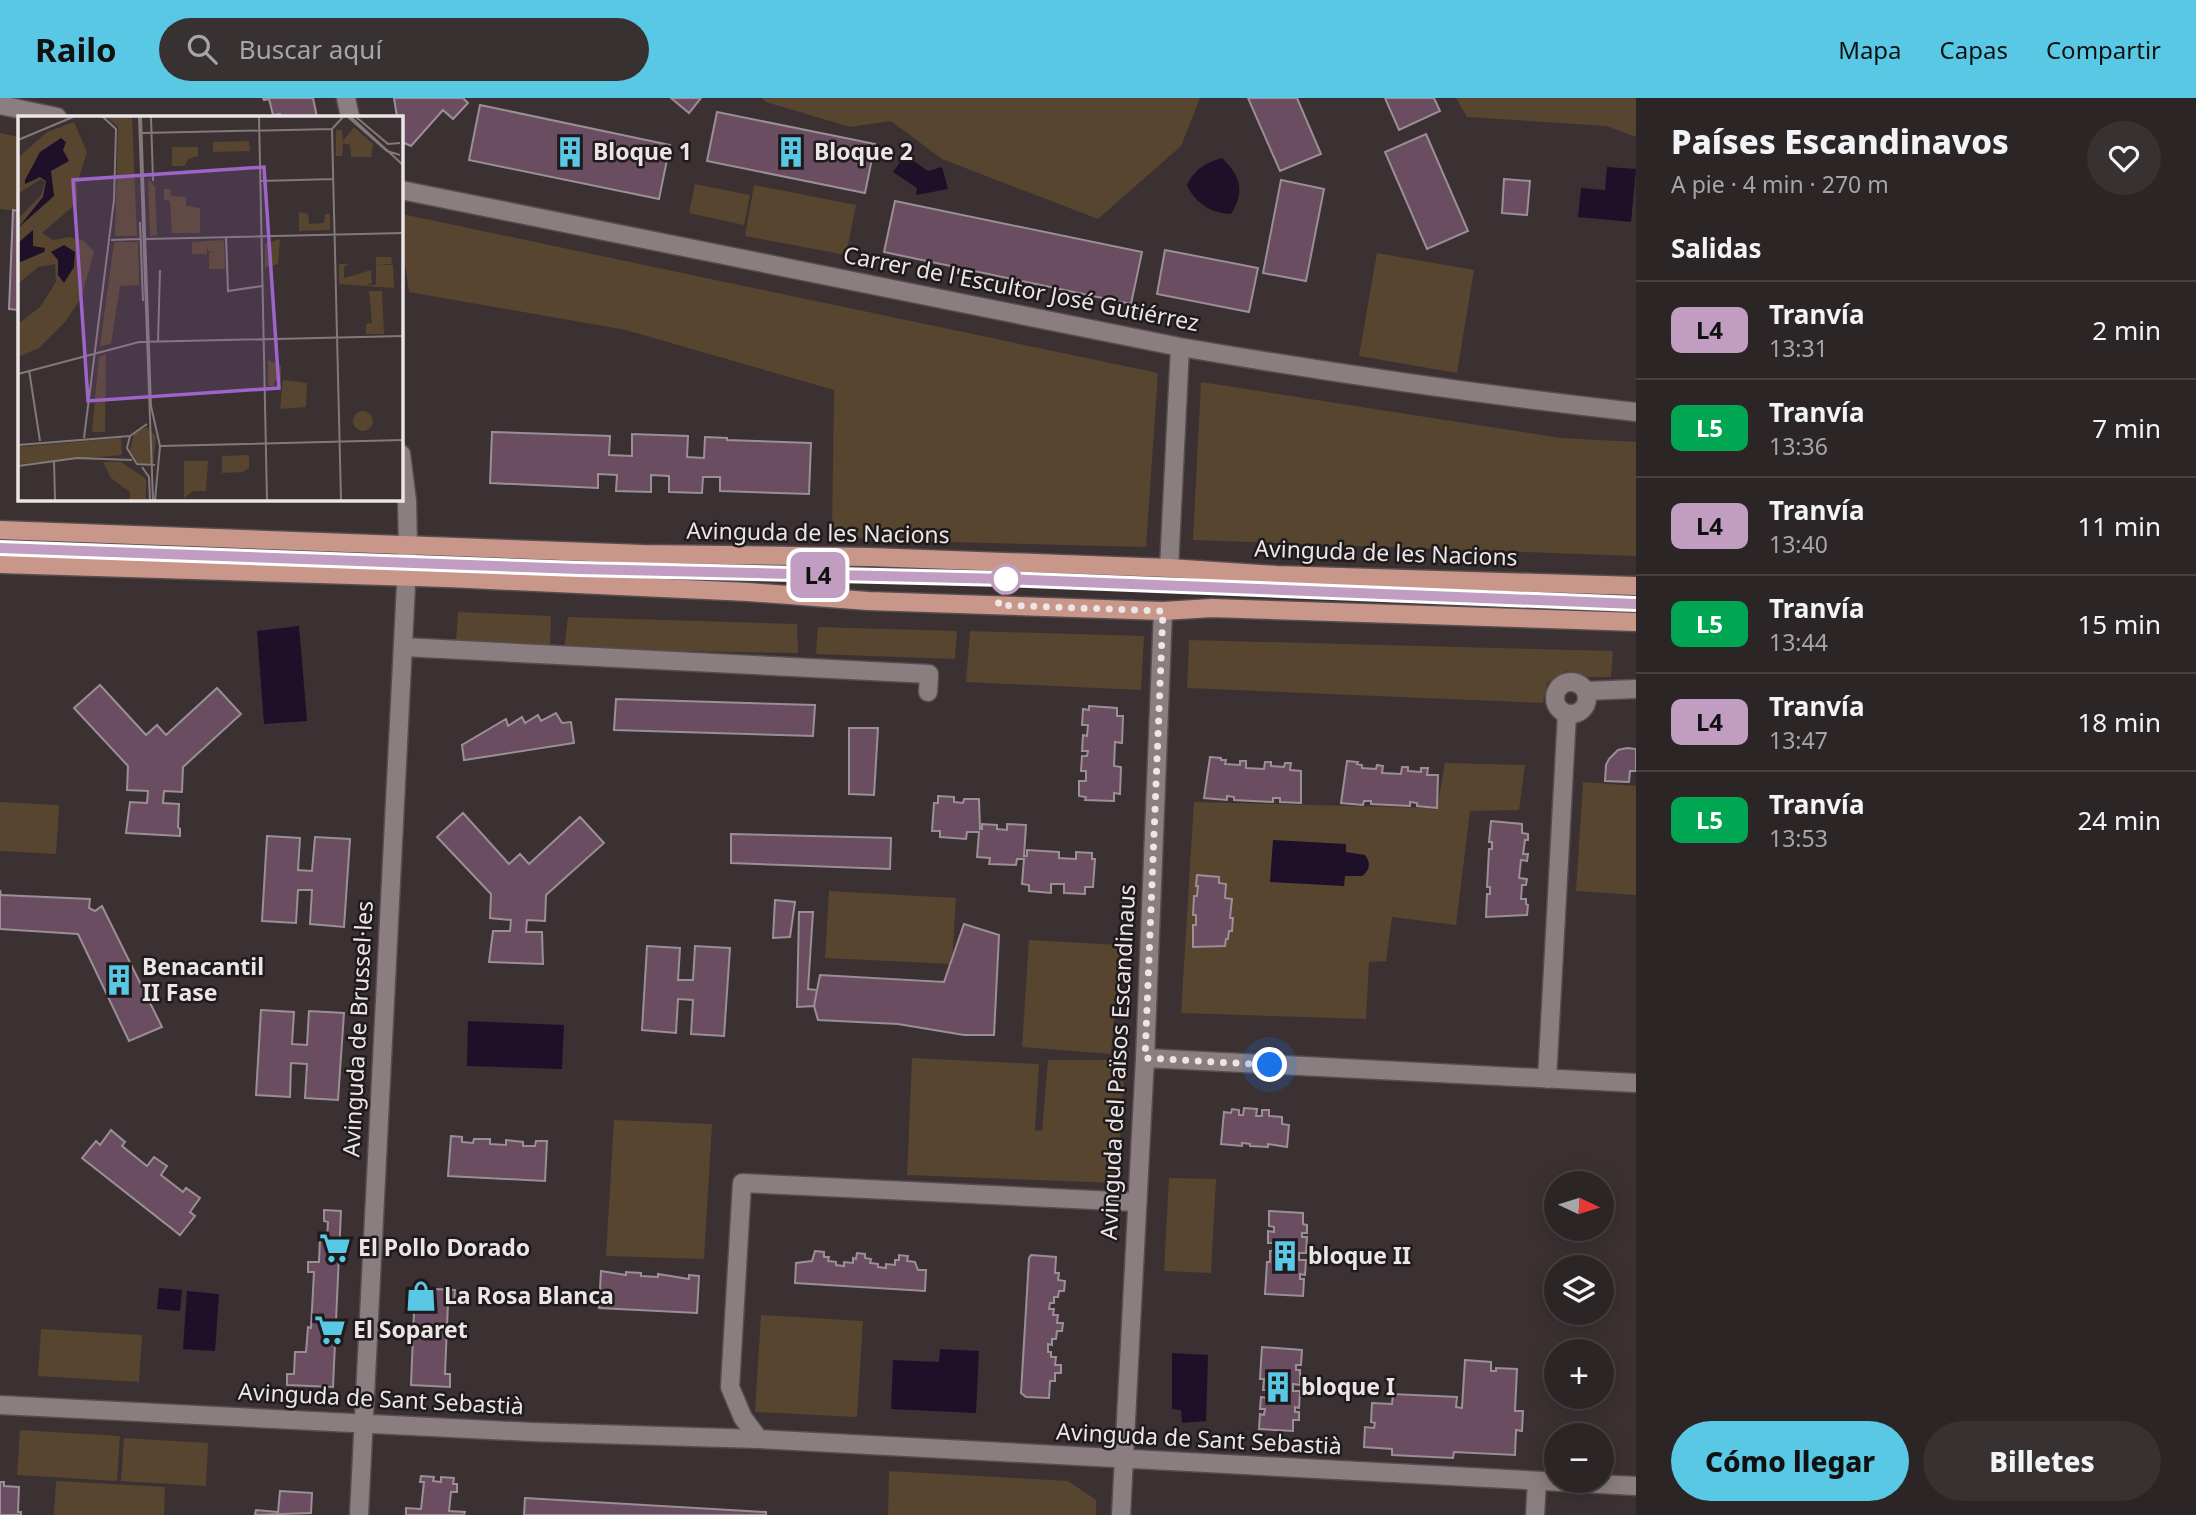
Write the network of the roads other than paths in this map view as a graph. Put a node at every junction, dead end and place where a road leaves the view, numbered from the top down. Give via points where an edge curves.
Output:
1 (346, 98) edge
2 (0, 106) edge
3 (52, 116) edge
4 (350, 116) edge
5 (402, 190) edge
6 (1180, 347) junction
7 (1636, 412) edge
8 (402, 462) edge
9 (0, 530) edge
10 (408, 545) junction
11 (0, 564) edge
12 (1169, 568) junction
13 (406, 577) junction
14 (1636, 586) edge
15 (1163, 611) junction
16 (1636, 622) edge
17 (402, 647) junction
18 (1628, 689) edge
19 (928, 692) dead end
20 (1586, 699) junction
21 (1567, 714) junction
22 (1145, 1058) junction
23 (1547, 1079) junction
24 (1636, 1083) edge
25 (1136, 1202) junction
26 (0, 1405) edge
27 (363, 1422) junction
28 (759, 1439) junction
29 (1124, 1460) junction
30 (1537, 1481) junction
31 (1636, 1486) edge
32 (359, 1515) edge
33 (1121, 1515) edge
34 (1535, 1515) edge

1 - 4 street
2 - 3 street
5 - 6 street, Carrer de l'Escultor José Gutiérrez
6 - 7 street, Carrer de l'Escultor José Gutiérrez via 1471,393
6 - 12 street
8 - 10 street, Avinguda de Brussel·les
9 - 10 main road, Avinguda de les Nacions
10 - 12 main road, Avinguda de les Nacions
10 - 13 street, Avinguda de Brussel·les
11 - 13 main road
12 - 14 main road, Avinguda de les Nacions
13 - 15 main road
13 - 17 street, Avinguda de Brussel·les
15 - 16 main road via 1212,608
15 - 22 street, Avinguda del Països Escandinaus
17 - 19 street via 929,674
17 - 27 street, Avinguda de Brussel·les
18 - 20 street via 1603,699
20 - 21 street via 1578,713
20 - 21 street via 1574,682 1560,685 1554,700
21 - 23 street
22 - 23 street
22 - 25 street, Avinguda del Països Escandinaus
23 - 24 street
25 - 28 street via 742,1183 730,1387 743,1418
25 - 29 street, Avinguda del Països Escandinaus
26 - 27 street, Avinguda de Sant Sebastià
27 - 28 street, Avinguda de Sant Sebastià
27 - 32 street, Avinguda de Brussel·les
28 - 29 street, Avinguda de Sant Sebastià
29 - 30 street, Avinguda de Sant Sebastià
29 - 33 street, Avinguda del Països Escandinaus
30 - 31 street, Avinguda de Sant Sebastià
30 - 34 street

